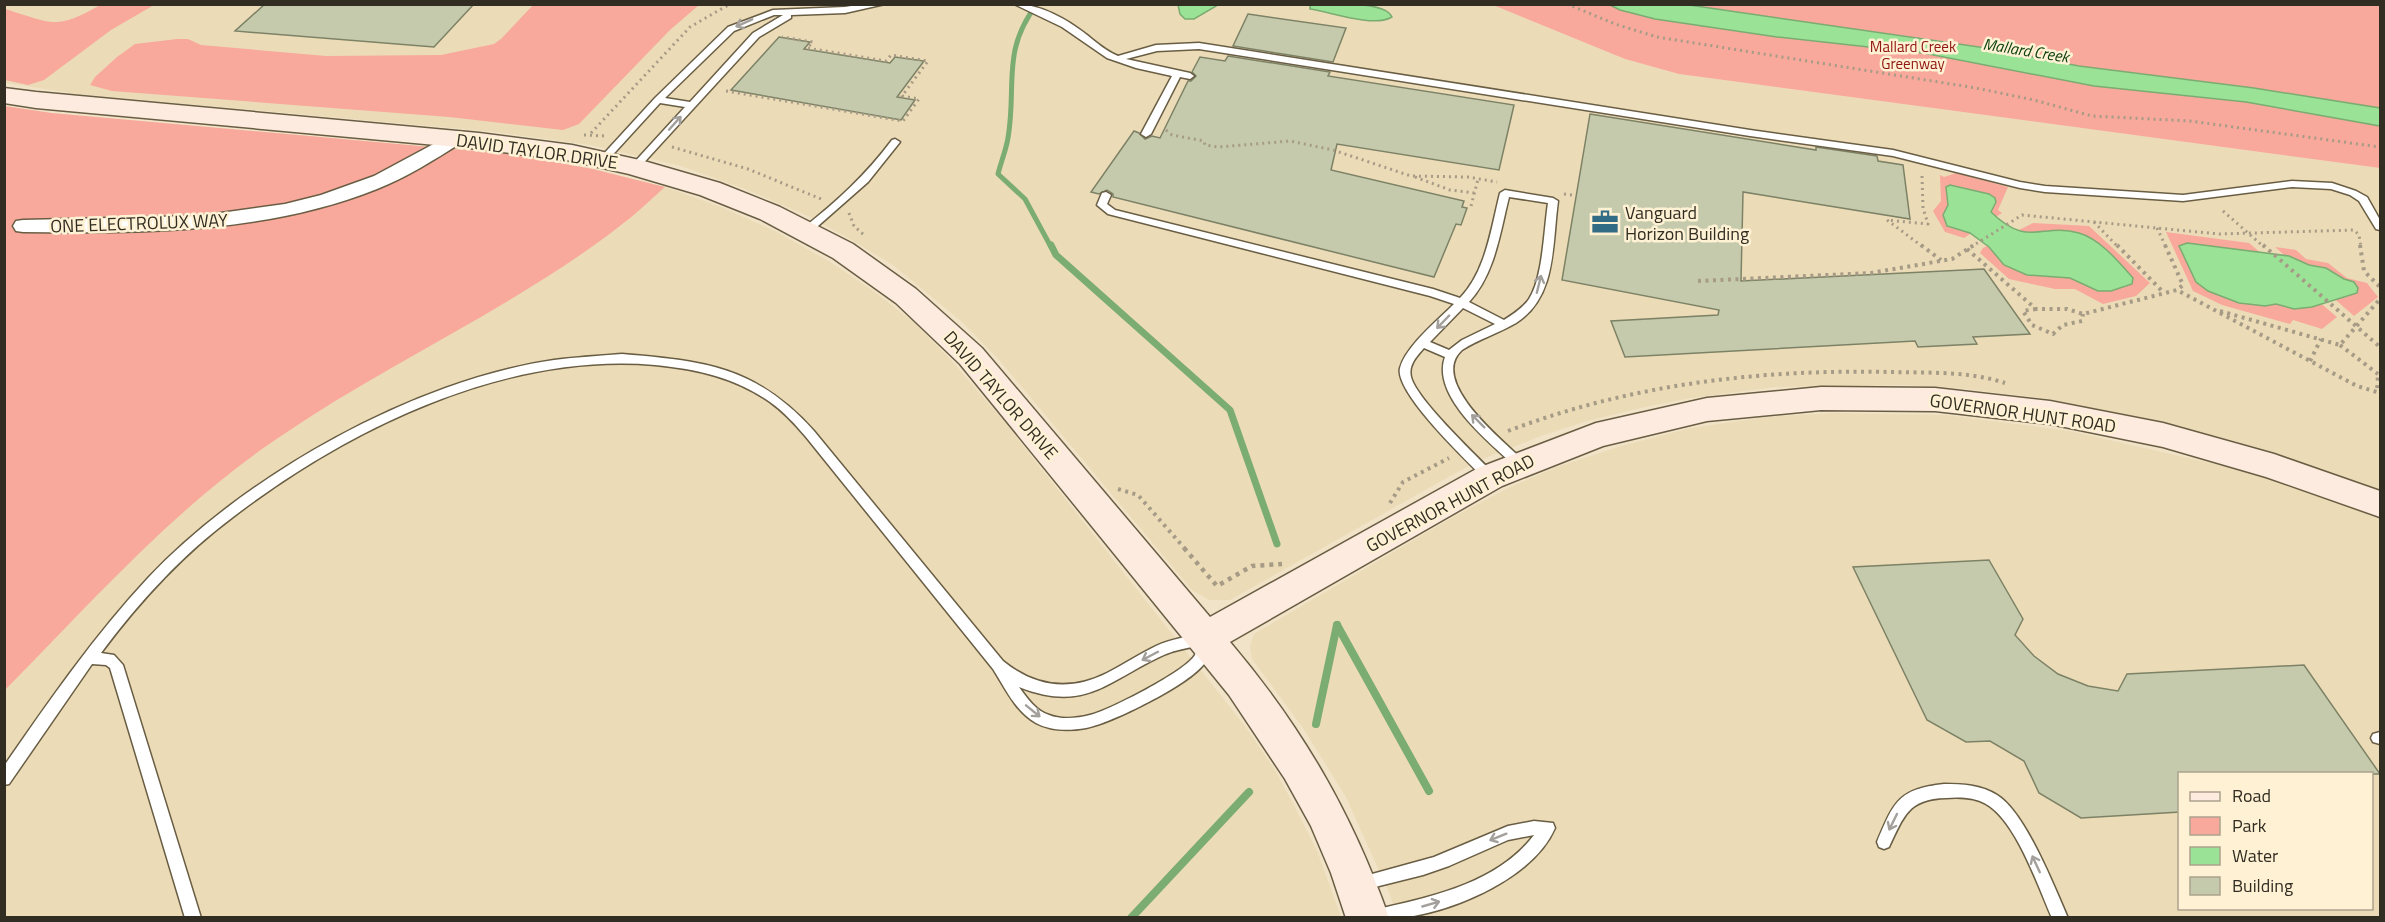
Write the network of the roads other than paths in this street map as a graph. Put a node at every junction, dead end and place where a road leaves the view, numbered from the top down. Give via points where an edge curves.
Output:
1 (881, 4) edge
2 (1018, 4) edge
3 (800, 12) junction
4 (1118, 59) junction
5 (1177, 74) junction
6 (1190, 76) dead end
7 (4, 95) edge
8 (658, 100) junction
9 (692, 105) junction
10 (1146, 134) dead end
11 (454, 139) junction
12 (895, 142) dead end
13 (595, 149) junction
14 (635, 167) junction
15 (1106, 195) dead end
16 (22, 226) dead end
17 (2380, 227) edge
18 (806, 231) junction
19 (1462, 303) junction
20 (1504, 324) junction
21 (1424, 343) junction
22 (1451, 355) junction
23 (1504, 470) junction
24 (2380, 504) edge
25 (1205, 639) junction
26 (89, 658) junction
27 (998, 665) junction
28 (4, 779) edge
29 (1884, 842) dead end
30 (1362, 901) edge
31 (193, 918) edge
32 (1374, 918) edge
33 (2060, 918) edge

1 - 3 lane
2 - 4 lane via 1054,19
3 -> 8 lane via 766,15 731,29
3 - 9 lane via 774,22 756,35
4 - 5 lane
4 - 17 lane via 1172,45 1199,46 1893,153 2045,189 2183,198 2292,184 2325,185 2362,199
5 - 6 lane
5 - 10 lane
7 - 11 street, DAVID TAYLOR DRIVE
8 - 9 lane
8 - 13 lane
14 -> 9 lane
11 - 13 street, DAVID TAYLOR DRIVE
11 - 16 street, ONE ELECTROLUX WAY via 370,185 298,208 242,220 176,225
12 - 18 lane via 875,170
13 - 14 street, DAVID TAYLOR DRIVE
14 - 18 street, DAVID TAYLOR DRIVE via 710,189
15 - 19 lane via 1102,206 1112,212
18 - 25 street, DAVID TAYLOR DRIVE via 876,273 952,337
19 - 20 lane
20 -> 19 lane via 1535,299 1553,201 1506,193 1486,267
19 -> 21 lane
20 - 22 lane via 1470,340
21 - 22 lane
21 - 23 lane via 1406,364 1409,387 1465,450
23 -> 22 lane via 1493,436 1454,393 1448,379
23 - 24 street, GOVERNOR HUNT ROAD via 1621,427 1695,411 1795,400 1910,398 2036,411 2132,428 2265,464
23 - 25 street, GOVERNOR HUNT ROAD
25 -> 27 lane via 1162,649 1107,680 1079,690 1038,689 1014,680
27 -> 25 lane via 1038,717 1049,722 1090,722 1116,712 1190,668 1200,657
25 - 30 street, DAVID TAYLOR DRIVE via 1242,683 1299,766 1326,814
26 - 27 lane via 139,596 186,549 264,487 316,454 366,428 464,387 554,363 618,357 657,359 714,371 753,387 783,406
26 - 28 lane
26 - 31 lane via 109,659 116,665
33 -> 29 lane via 2013,818 1988,798 1953,790 1916,794 1904,802
32 -> 30 lane via 1472,889 1521,859 1548,828 1519,830 1443,861

